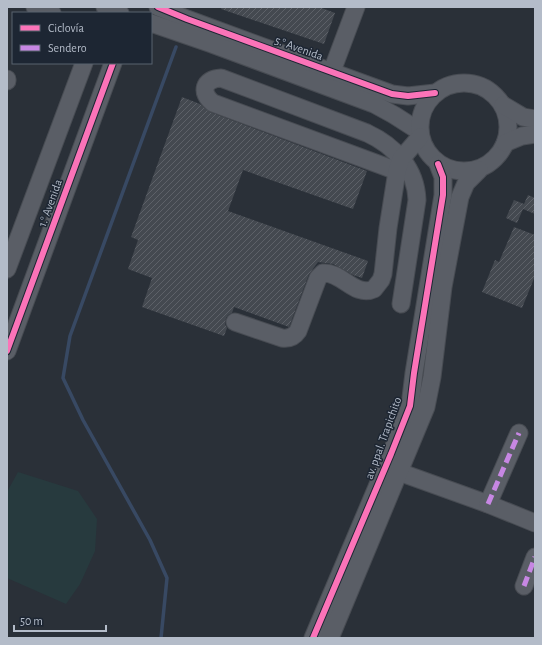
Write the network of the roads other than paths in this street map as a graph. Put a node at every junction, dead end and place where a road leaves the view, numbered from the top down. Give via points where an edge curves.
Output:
1 (35, 7) edge
2 (105, 7) edge
3 (158, 7) edge
4 (356, 7) edge
5 (49, 12) edge
6 (118, 12) edge
7 (152, 24) edge
8 (84, 64) edge
9 (114, 64) edge
10 (332, 71) junction
11 (435, 94) junction
12 (503, 106) junction
13 (535, 119) edge
14 (420, 134) junction
15 (535, 134) edge
16 (505, 143) junction
17 (438, 164) junction
18 (399, 165) junction
19 (479, 170) junction
20 (12, 241) edge
21 (7, 269) edge
22 (401, 304) dead end
23 (235, 322) dead end
24 (7, 351) edge
25 (519, 433) dead end
26 (398, 461) junction
27 (488, 504) junction
28 (535, 523) edge
29 (535, 557) edge
30 (524, 586) dead end
31 (313, 638) edge
32 (330, 638) edge

1 - 5 street
2 - 6 street
3 - 10 street, 5.° Avenida
4 - 10 street
7 - 14 street via 374,104
8 - 20 street
9 - 24 street, 1.° Avenida
10 - 11 street, 5.° Avenida via 392,94
11 - 12 street via 444,87 455,84 472,84 487,89
11 - 14 street via 423,110
12 - 13 street via 523,117
12 - 16 street via 508,130
14 - 17 street via 424,149
14 - 18 street
15 - 16 street
16 - 19 street via 490,164
17 - 19 street via 453,171
17 - 26 street, av. ppal. Trapichito via 443,177 443,195 410,406
18 - 18 street via 213,104 207,99 205,90 208,82 221,78 367,133 392,149
18 - 22 street via 414,178 417,192
18 - 23 street via 383,274 374,290 360,290 330,274 323,273 318,278 298,331 289,338
19 - 26 street, av. ppal. Trapichito via 466,183 460,197 443,287 426,407
20 - 21 street
25 - 27 street
26 - 27 street
26 - 31 street, av. ppal. Trapichito
26 - 32 street, av. ppal. Trapichito
27 - 28 street
29 - 30 street

